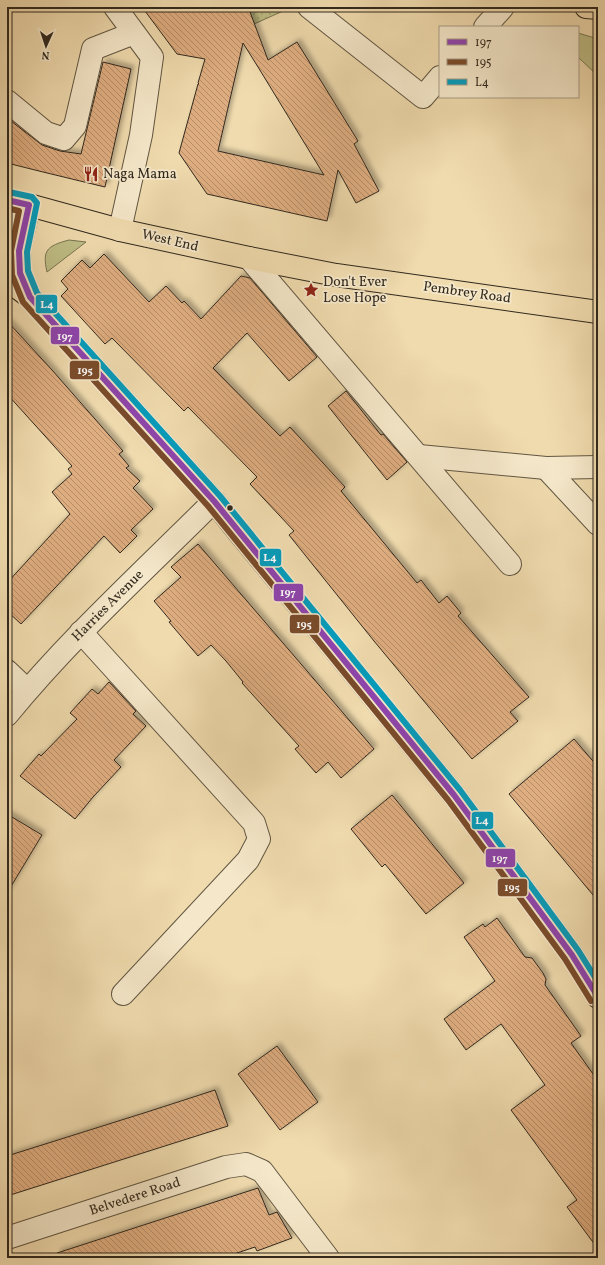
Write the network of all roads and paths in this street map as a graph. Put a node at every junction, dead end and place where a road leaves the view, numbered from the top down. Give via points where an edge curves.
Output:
1 (115, 7) edge
2 (309, 7) edge
3 (503, 7) edge
4 (586, 7) edge
5 (598, 8) edge
6 (486, 26) edge
7 (134, 33) junction
8 (439, 79) edge
9 (7, 101) edge
10 (7, 200) edge
11 (29, 205) junction
12 (120, 230) junction
13 (249, 258) junction
14 (336, 275) joint
15 (7, 280) edge
16 (30, 297) junction
17 (598, 310) edge
18 (420, 456) junction
19 (598, 467) edge
20 (546, 468) junction
21 (214, 501) junction
22 (598, 524) edge
23 (510, 564) dead end
24 (82, 632) junction
25 (7, 671) edge
26 (27, 690) junction
27 (7, 715) edge
28 (123, 994) dead end
29 (598, 996) edge
30 (7, 1238) edge
31 (328, 1258) edge

1 - 7 street
2 - 8 street via 423,97
3 - 6 street
4 - 5 main road
7 - 9 street via 93,49 75,126 64,139 46,133
7 - 12 street via 152,57 141,135
10 - 11 main road, West End
11 - 12 main road, West End
11 - 16 main road via 19,251 20,273
12 - 13 main road, West End
13 - 14 main road, West End
13 - 18 street
14 - 17 main road, Pembrey Road
15 - 16 main road
16 - 21 main road
18 - 20 street
18 - 23 street
19 - 20 street
20 - 22 street
21 - 24 street, Harries Avenue
21 - 29 main road via 454,795 572,955
24 - 26 street, Harries Avenue
24 - 28 street via 254,823 259,839 248,860
25 - 26 street
26 - 27 street, Harries Avenue
30 - 31 street, Belvedere Road via 226,1167 246,1164 262,1171

